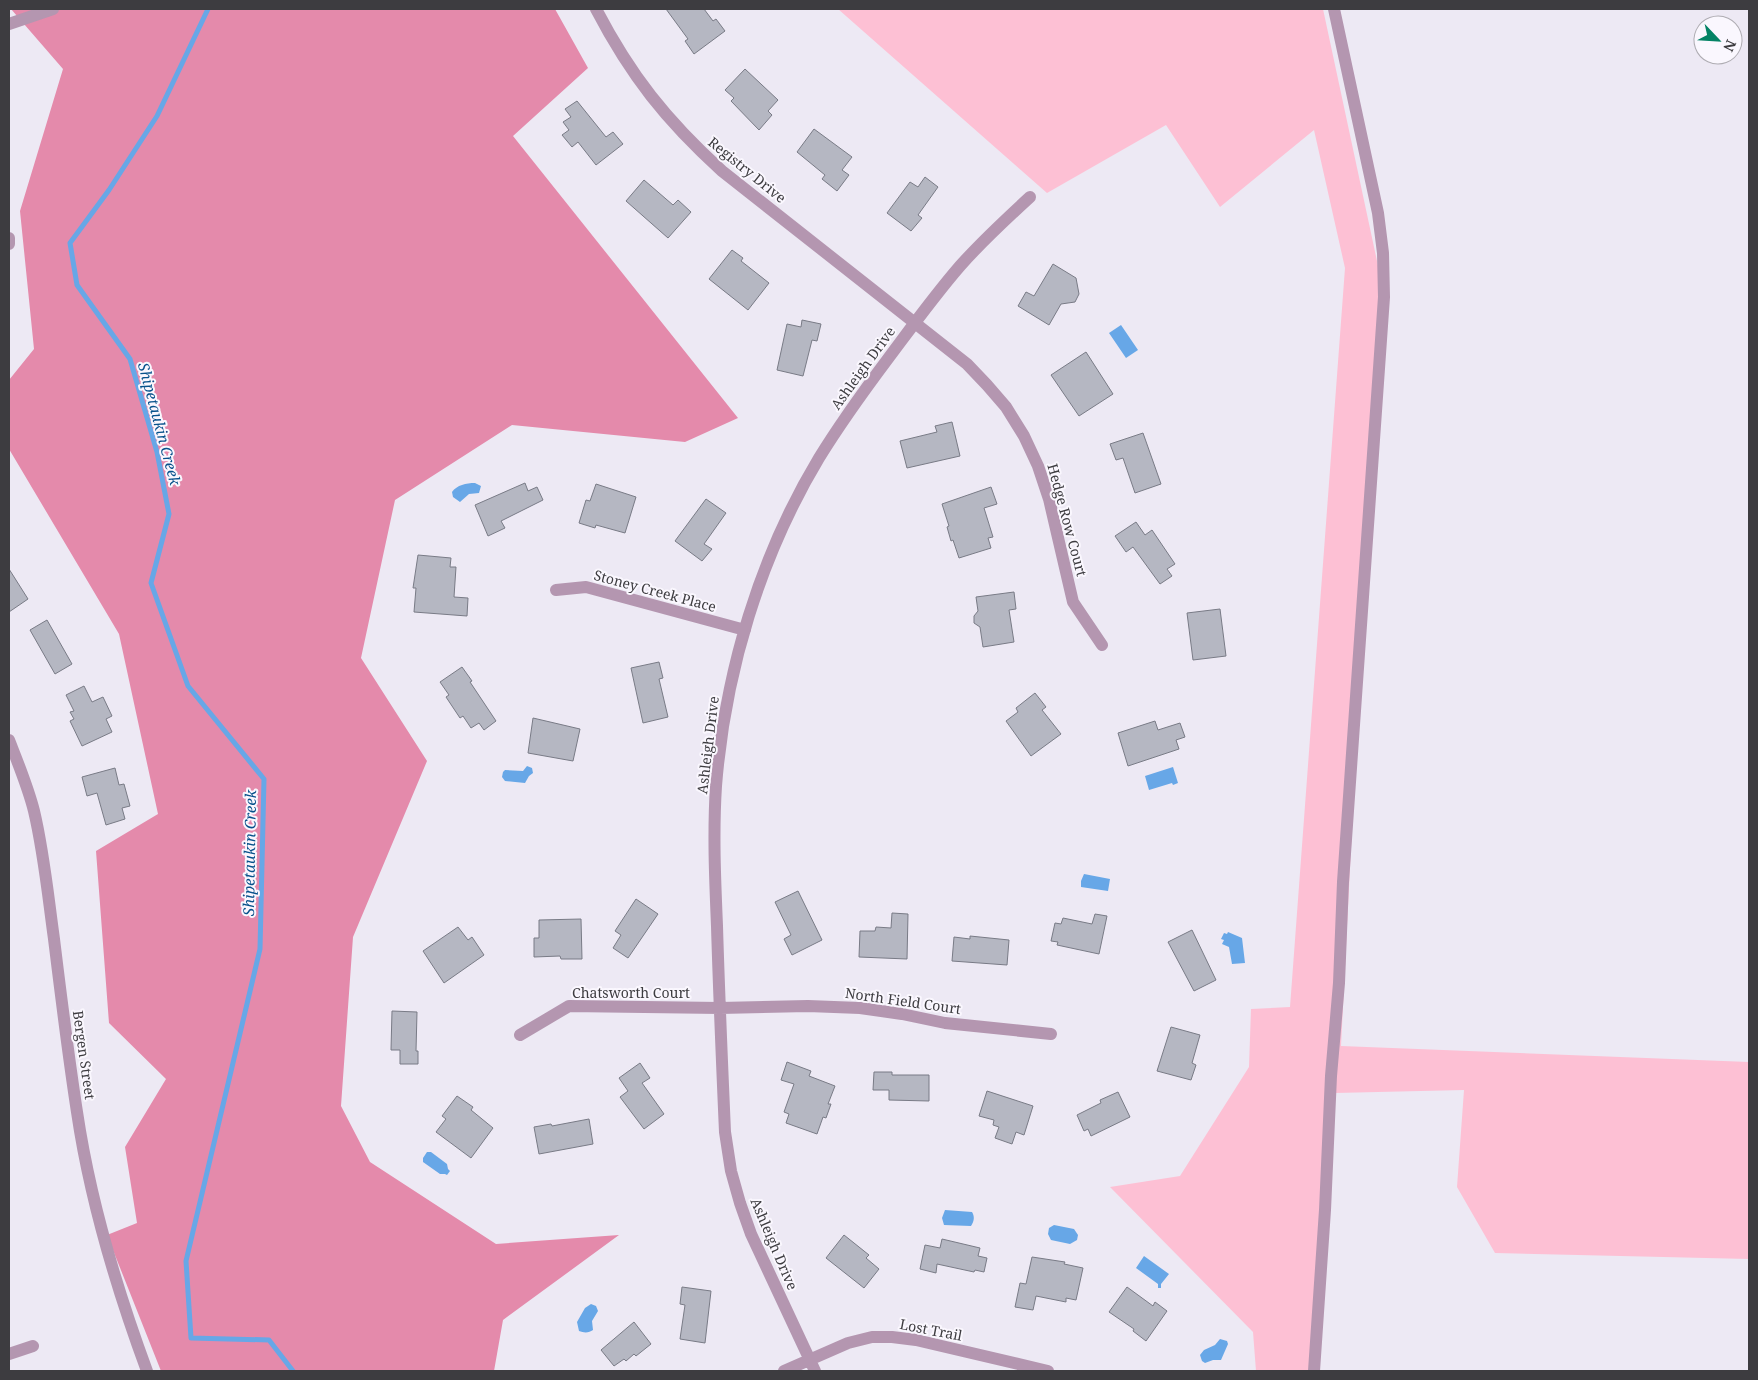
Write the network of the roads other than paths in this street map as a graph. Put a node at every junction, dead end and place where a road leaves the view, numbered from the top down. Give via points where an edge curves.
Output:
1 (53, 9) edge
2 (596, 9) edge
3 (1334, 9) edge
4 (9, 24) edge
5 (1030, 197) dead end
6 (9, 238) edge
7 (9, 244) edge
8 (915, 322) junction
9 (556, 590) dead end
10 (745, 630) junction
11 (1102, 645) dead end
12 (9, 740) edge
13 (720, 1008) junction
14 (1051, 1034) dead end
15 (520, 1035) dead end
16 (33, 1346) dead end
17 (9, 1354) edge
18 (810, 1358) junction
19 (147, 1371) edge
20 (784, 1371) edge
21 (815, 1371) edge
22 (1048, 1371) edge
23 (1314, 1371) edge

1 - 4 street
2 - 8 street, Registry Drive via 636,76 690,142 722,171
3 - 23 street via 1378,213 1384,297 1343,882
5 - 8 street, Ashleigh Drive via 961,264
6 - 7 street
8 - 10 street, Ashleigh Drive via 846,415 806,482 766,567
8 - 11 street, Hedge Row Court via 988,384 1024,436 1049,499 1073,602
9 - 10 street, Stoney Creek Place via 586,587
10 - 13 street, Ashleigh Drive via 730,689 716,785 714,838
12 - 19 street, Bergen Street via 23,774 43,854 77,1114 90,1182 107,1250
13 - 14 street, North Field Court via 860,1008 945,1023
13 - 15 street, Chatsworth Court via 569,1006
13 - 18 street, Ashleigh Drive via 725,1132 731,1171 751,1234
16 - 17 street
18 - 20 street, Lost Trail
18 - 21 street, Ashleigh Drive
18 - 22 street, Lost Trail via 848,1343 892,1337

